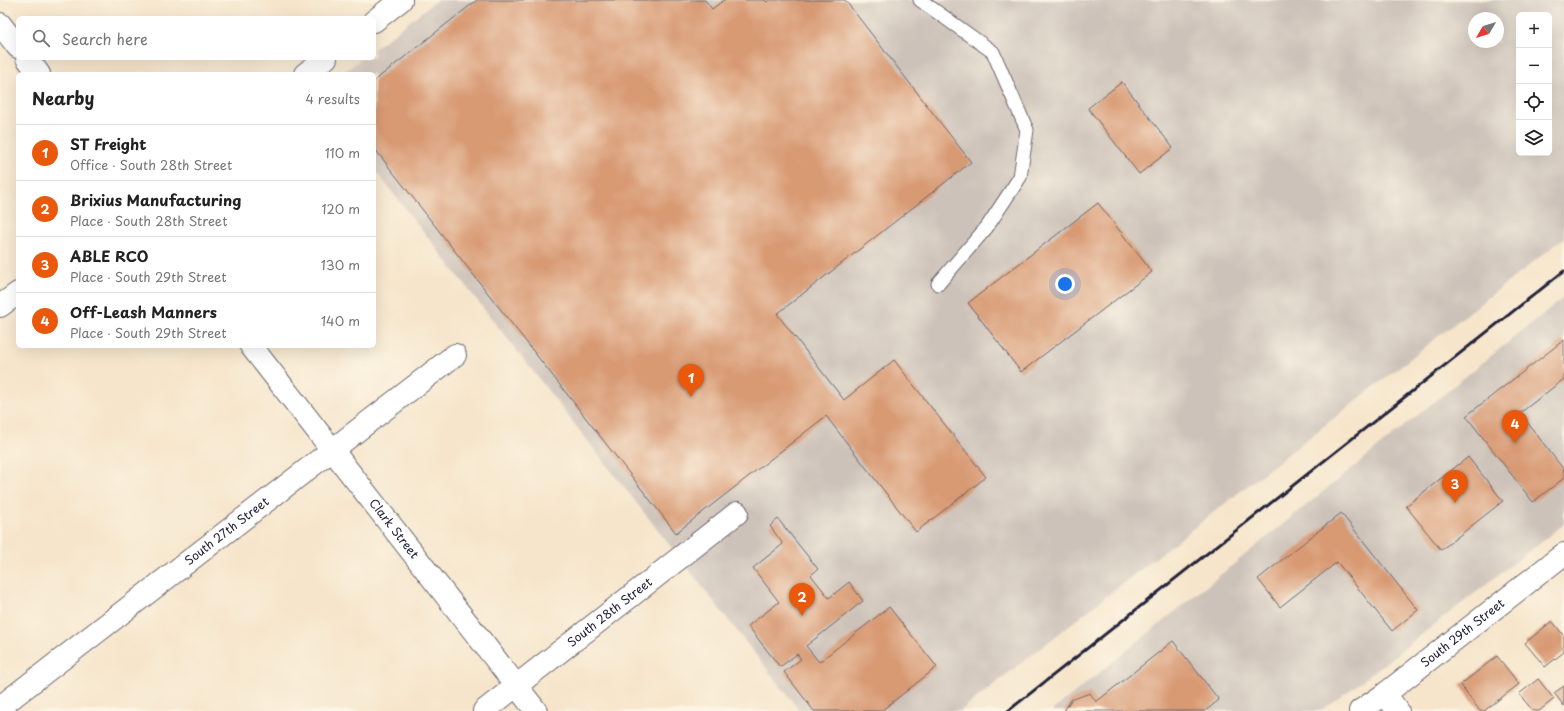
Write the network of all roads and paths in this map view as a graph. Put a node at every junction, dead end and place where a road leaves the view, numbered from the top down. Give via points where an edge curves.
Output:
1 (401, 0) edge
2 (920, 0) edge
3 (376, 19) edge
4 (0, 24) edge
5 (16, 44) edge
6 (28, 60) edge
7 (323, 60) edge
8 (38, 72) edge
9 (308, 72) edge
10 (938, 284) dead end
11 (16, 294) edge
12 (0, 306) edge
13 (253, 348) edge
14 (455, 355) dead end
15 (333, 451) junction
16 (737, 513) dead end
17 (1564, 554) edge
18 (516, 686) junction
19 (1385, 694) junction
20 (0, 707) edge
21 (484, 711) edge
22 (536, 711) edge
23 (1360, 711) edge
24 (1398, 711) edge

1 - 3 street
2 - 10 lane via 993,52 1028,130 1020,177 988,227
4 - 5 street
6 - 8 street
7 - 9 street
11 - 12 street
13 - 15 street, Clark Street
14 - 15 street, South 27th Street
15 - 18 street, Clark Street
15 - 20 street, South 27th Street
16 - 18 street, South 28th Street
17 - 19 street, South 29th Street
18 - 21 street, South 28th Street
18 - 22 street, Clark Street
19 - 23 street, South 29th Street
19 - 24 street

